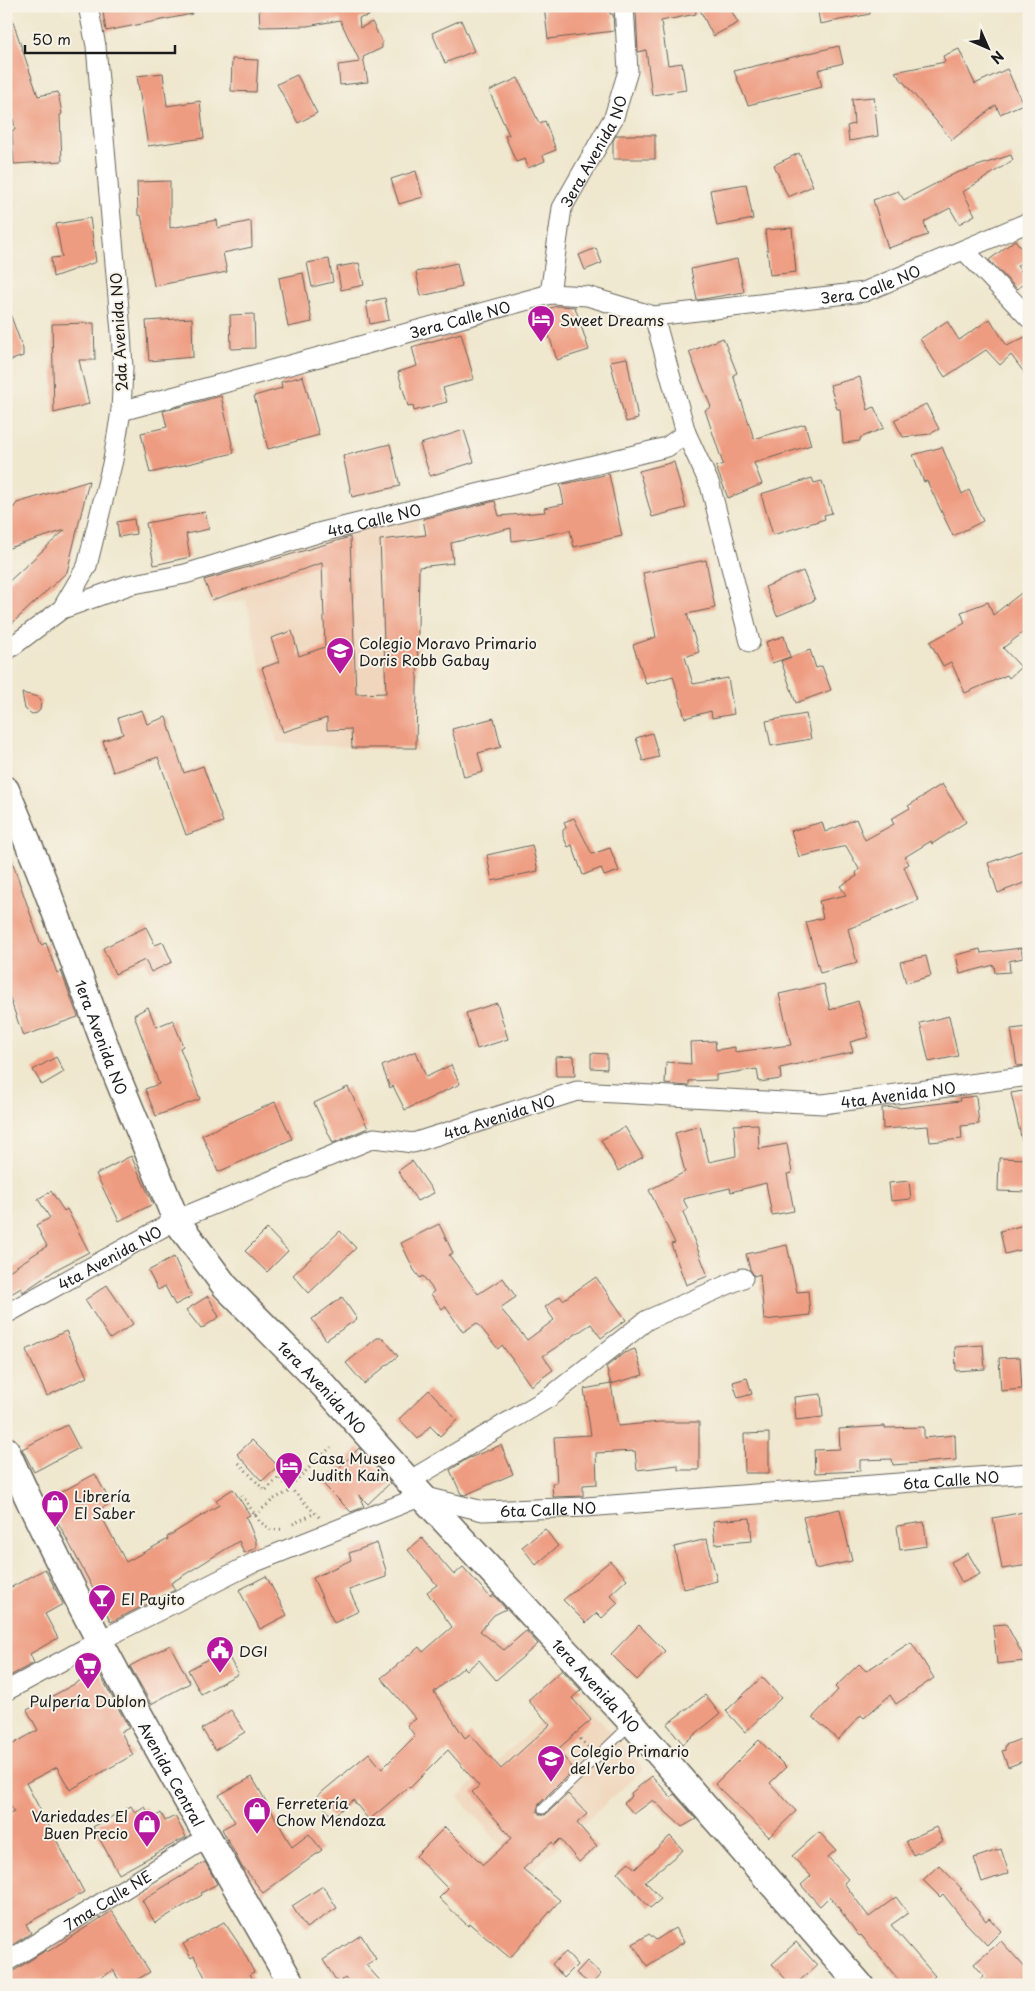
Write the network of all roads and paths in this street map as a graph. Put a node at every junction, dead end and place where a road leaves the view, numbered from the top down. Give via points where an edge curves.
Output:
1 (88, 6) edge
2 (624, 6) edge
3 (1029, 222) edge
4 (964, 250) junction
5 (550, 294) junction
6 (654, 316) junction
7 (1029, 318) edge
8 (121, 411) junction
9 (686, 434) junction
10 (62, 609) junction
11 (750, 642) dead end
12 (6, 651) edge
13 (6, 790) edge
14 (1029, 1076) edge
15 (176, 1220) junction
16 (743, 1278) dead end
17 (6, 1314) edge
18 (330, 1447) dead end
19 (6, 1450) edge
20 (239, 1464) dead end
21 (1029, 1473) edge
22 (415, 1488) junction
23 (290, 1489) junction
24 (242, 1495) dead end
25 (315, 1514) junction
26 (255, 1515) junction
27 (325, 1523) dead end
28 (99, 1641) junction
29 (6, 1691) edge
30 (632, 1723) junction
31 (543, 1809) dead end
32 (208, 1837) junction
33 (6, 1962) edge
34 (292, 1985) edge
35 (860, 1985) edge

1 - 8 street, 2da Avenida NO via 96,46 121,332
2 - 5 street, 3era Avenida NO via 628,71 614,117 562,208
3 - 4 street, 3era Calle NO
4 - 6 street, 3era Calle NO via 864,292
4 - 7 street
5 - 6 street, 3era Calle NO via 587,296
5 - 8 street, 3era Calle NO
6 - 9 street
8 - 10 street, 2da Avenida NO via 113,460 87,566
9 - 10 street, 4ta Calle NO via 667,447 318,533 185,574 129,585
9 - 11 street via 710,485
10 - 12 street, 2da Avenida NO
13 - 15 street, 1era Avenida NO
14 - 15 street, 4ta Avenida NO via 823,1104 577,1091 412,1143 374,1138
15 - 17 street, 4ta Avenida NO
15 - 22 street, 1era Avenida NO via 225,1286 324,1386
16 - 22 street via 648,1320 550,1397
18 - 23 path
19 - 28 street, Avenida Central
20 - 23 path via 265,1491 279,1477
21 - 22 street, 6ta Calle NO via 586,1507 483,1511
22 - 28 street via 253,1563
22 - 30 street, 1era Avenida NO
23 - 25 path
23 - 26 path
24 - 26 path
25 - 26 path via 283,1529 271,1530
25 - 27 path
28 - 29 street
28 - 32 street, Avenida Central
30 - 31 lane
30 - 35 street, 1era Avenida NO
32 - 33 street, 7ma Calle NE
32 - 34 street, Avenida Central

